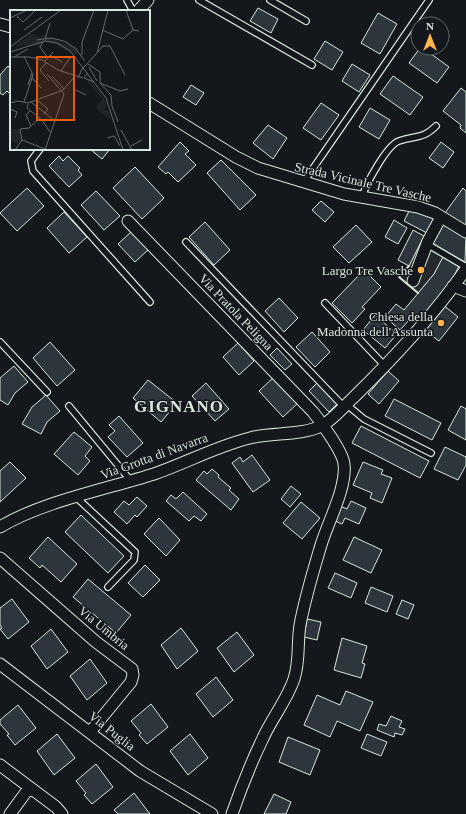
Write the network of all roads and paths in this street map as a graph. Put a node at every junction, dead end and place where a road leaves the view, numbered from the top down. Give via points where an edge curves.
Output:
1 (127, 0) edge
2 (199, 0) edge
3 (270, 0) edge
4 (429, 0) edge
5 (140, 6) edge
6 (306, 21) dead end
7 (0, 24) edge
8 (10, 27) edge
9 (312, 65) dead end
10 (150, 104) edge
11 (436, 126) dead end
12 (39, 150) edge
13 (303, 183) junction
14 (362, 198) junction
15 (441, 217) junction
16 (128, 221) dead end
17 (466, 232) edge
18 (186, 242) dead end
19 (426, 244) junction
20 (466, 268) edge
21 (413, 281) dead end
22 (453, 286) junction
23 (466, 291) edge
24 (150, 302) dead end
25 (325, 303) dead end
26 (0, 342) edge
27 (384, 365) junction
28 (47, 392) dead end
29 (69, 406) dead end
30 (345, 406) junction
31 (322, 425) junction
32 (431, 453) dead end
33 (131, 481) junction
34 (77, 498) junction
35 (0, 527) edge
36 (0, 558) edge
37 (108, 587) dead end
38 (0, 664) edge
39 (90, 732) junction
40 (0, 765) edge
41 (29, 788) junction
42 (10, 814) edge
43 (62, 814) edge
44 (212, 814) edge
45 (232, 814) edge

1 - 5 lane
2 - 9 lane
3 - 6 lane
4 - 13 lane
7 - 8 street
10 - 13 street, Strada Vicinale Tre Vasche via 247,163
11 - 14 lane via 422,137 401,140 393,145 370,178
12 - 24 lane via 31,161 33,171
13 - 14 street, Strada Vicinale Tre Vasche
14 - 15 street, Strada Vicinale Tre Vasche via 418,207
15 - 17 street, Strada Vicinale Tre Vasche
15 - 19 street
16 - 31 street, Via Pratola Peligna via 313,412
18 - 30 lane
19 - 20 lane
19 - 21 street
20 - 22 street
22 - 23 street
22 - 27 street
25 - 27 lane
26 - 28 lane
27 - 30 street
29 - 33 lane
30 - 31 street
30 - 32 lane via 364,419
31 - 33 street, Via Grotta di Navarra via 242,440
31 - 45 street, Via Pratola Peligna via 343,458 344,479 306,595 294,677 262,739
33 - 34 street, Via Grotta di Navarra
34 - 35 street, Via Grotta di Navarra
34 - 37 lane via 135,552 134,560
36 - 39 street, Via Umbria via 96,642 132,669 131,682
38 - 39 street, Via Puglia
39 - 44 street, Via Puglia via 144,774
40 - 41 street
41 - 42 street
41 - 43 street

